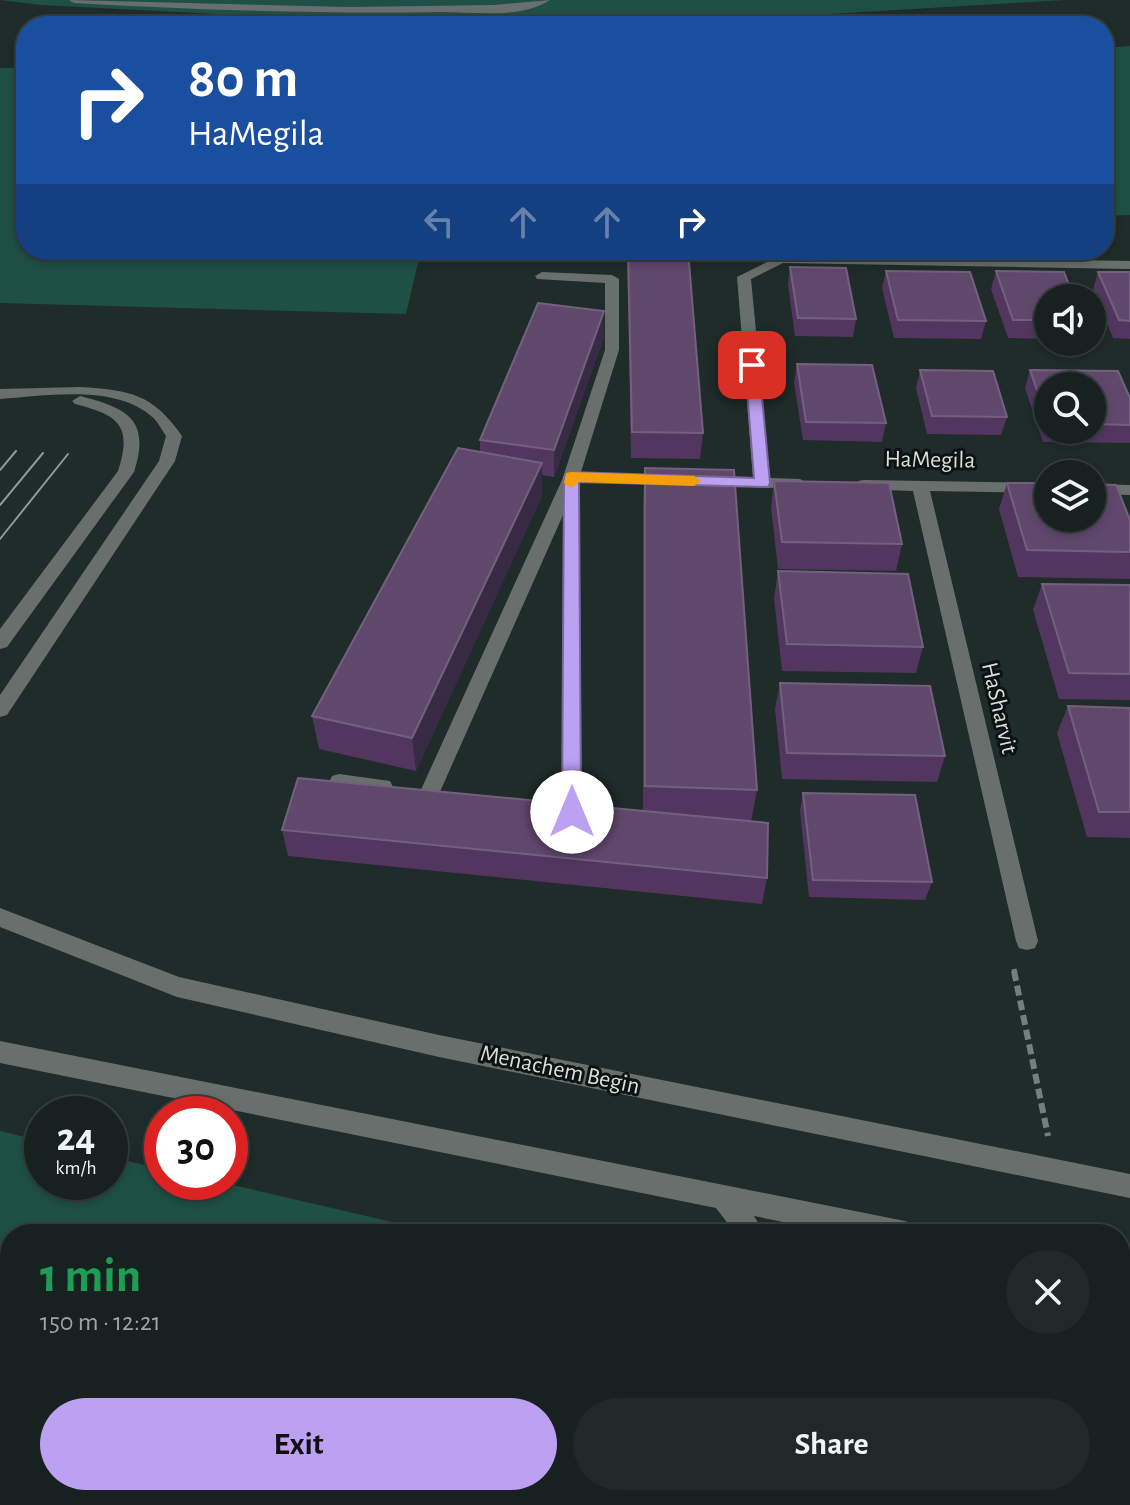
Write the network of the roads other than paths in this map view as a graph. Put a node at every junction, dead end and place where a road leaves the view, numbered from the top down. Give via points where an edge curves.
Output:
1 (74, 0) edge
2 (545, 0) edge
3 (779, 260) edge
4 (839, 260) edge
5 (1130, 265) edge
6 (542, 276) dead end
7 (0, 395) edge
8 (571, 477) junction
9 (762, 483) junction
10 (920, 486) junction
11 (1034, 488) edge
12 (1106, 489) edge
13 (1130, 490) edge
14 (0, 642) edge
15 (0, 710) edge
16 (339, 782) edge
17 (414, 792) junction
18 (457, 797) edge
19 (572, 812) edge
20 (0, 905) edge
21 (0, 917) edge
22 (26, 925) junction
23 (1027, 941) dead end
24 (0, 1052) edge
25 (1130, 1186) edge
26 (723, 1197) junction
27 (744, 1224) edge
28 (856, 1224) edge

1 - 2 street via 366,11 497,7
3 - 9 street via 744,277
4 - 5 street
6 - 8 street via 612,279 612,350
7 - 14 street via 101,406 123,416 131,427 133,453 126,472
7 - 15 street via 125,397 157,412 174,436 167,461
8 - 9 street, HaMegila
8 - 17 street
8 - 19 street
9 - 10 street, HaMegila
10 - 11 street, HaMegila
10 - 23 street, HaSharvit
12 - 13 street
16 - 17 street
17 - 18 street
20 - 22 street
21 - 22 street, Menachem Begin
22 - 25 street, Menachem Begin via 177,987 439,1046
24 - 26 street
26 - 27 street
26 - 28 street

